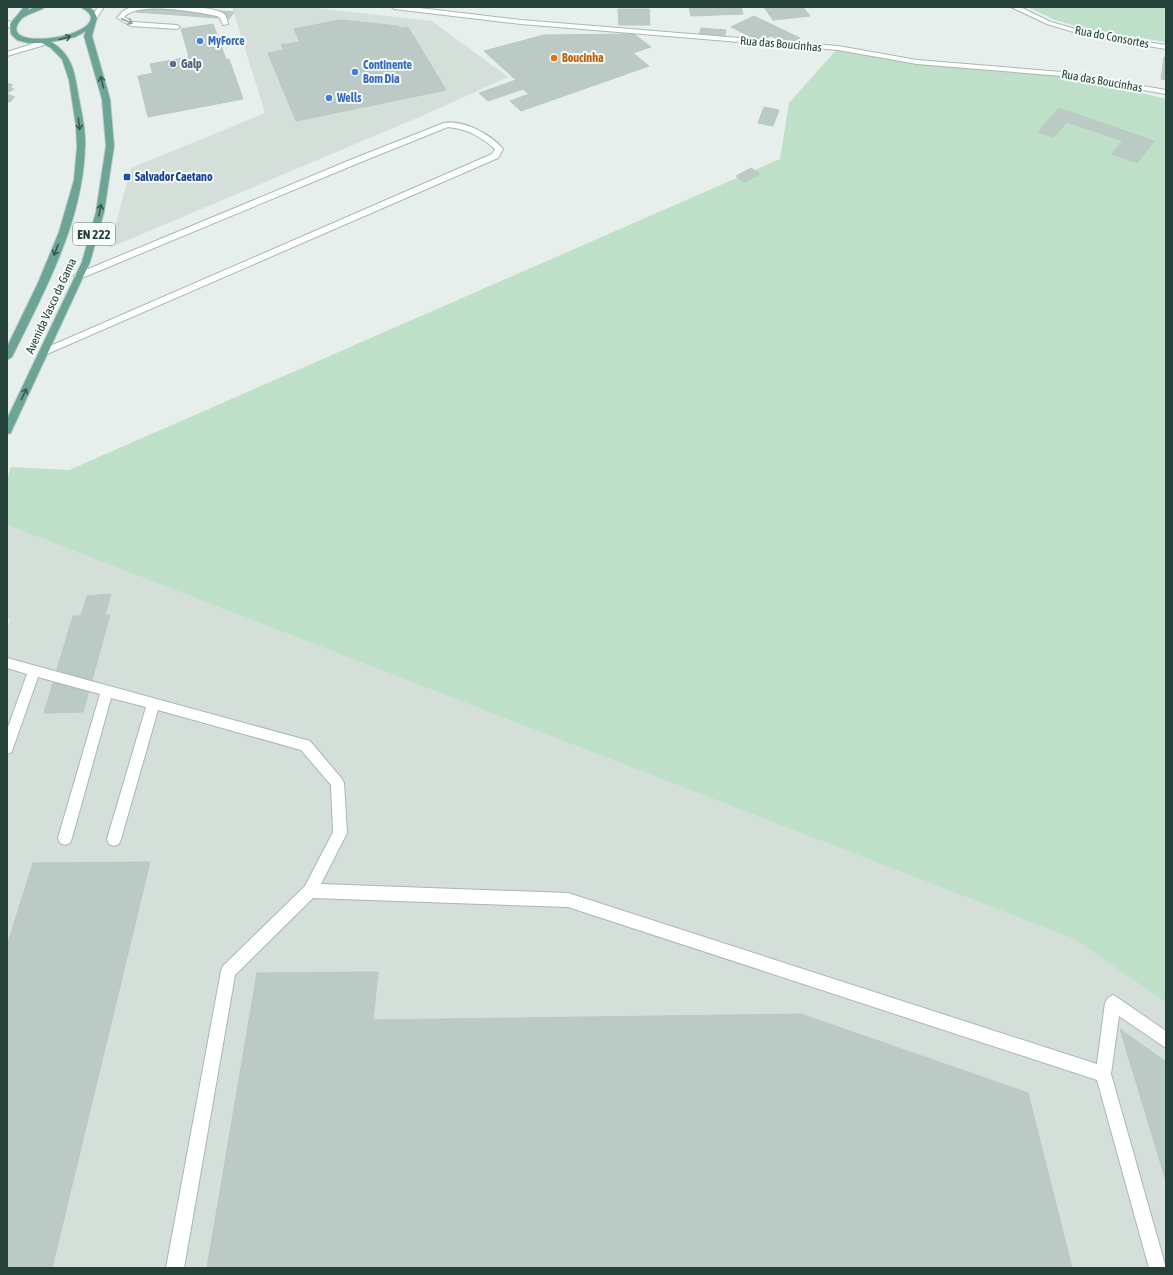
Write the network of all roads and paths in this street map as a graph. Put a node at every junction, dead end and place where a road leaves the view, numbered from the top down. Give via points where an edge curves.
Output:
1 (27, 7) edge
2 (42, 7) edge
3 (84, 7) edge
4 (101, 7) edge
5 (394, 7) edge
6 (1014, 7) edge
7 (21, 16) junction
8 (92, 21) junction
9 (7, 22) edge
10 (225, 24) dead end
11 (176, 27) dead end
12 (11, 32) edge
13 (21, 38) junction
14 (45, 42) junction
15 (1166, 47) edge
16 (7, 54) edge
17 (1166, 92) edge
18 (79, 276) junction
19 (44, 352) junction
20 (7, 357) edge
21 (7, 430) edge
22 (7, 663) edge
23 (34, 671) junction
24 (107, 690) junction
25 (154, 703) junction
26 (7, 748) edge
27 (65, 838) dead end
28 (114, 839) dead end
29 (310, 891) junction
30 (1166, 1040) edge
31 (1103, 1074) junction
32 (175, 1268) edge
33 (1158, 1268) edge

1 - 7 main road
2 - 7 main road
3 - 8 main road via 92,12
4 - 8 street
5 - 17 street, Rua das Boucinhas via 521,22 838,48 917,62 1062,74
6 - 15 street, Rua do Consortes via 1049,23 1089,35
7 - 12 main road
14 -> 8 main road, Avenida Vasco da Gama / EN 222 via 73,36 84,31
18 -> 8 main road, Avenida Vasco da Gama / EN 222 via 86,262 100,212 110,146 106,99 88,36
9 - 12 street
10 -> 11 street via 223,16 218,14 151,7 130,10 120,18 131,24
12 - 13 main road, Avenida Vasco da Gama / EN 222
13 - 14 main road, Avenida Vasco da Gama / EN 222
13 - 16 street
14 - 16 street
14 -> 20 main road, Avenida Vasco da Gama / EN 222 via 56,47 65,56 72,75 82,152 76,193 58,246
18 - 19 main road, Avenida Vasco da Gama / EN 222
18 - 19 street via 447,125 461,126 476,132 493,142 499,149 495,156
21 -> 19 main road, Avenida Vasco da Gama / EN 222
22 - 23 street
23 - 24 street
23 - 26 street
24 - 25 street
24 - 27 street
25 - 28 street
25 - 29 street via 305,745 328,772 337,783 340,833
29 - 31 street via 568,900
29 - 32 street via 228,971
30 - 31 street via 1113,1003
31 - 33 street

